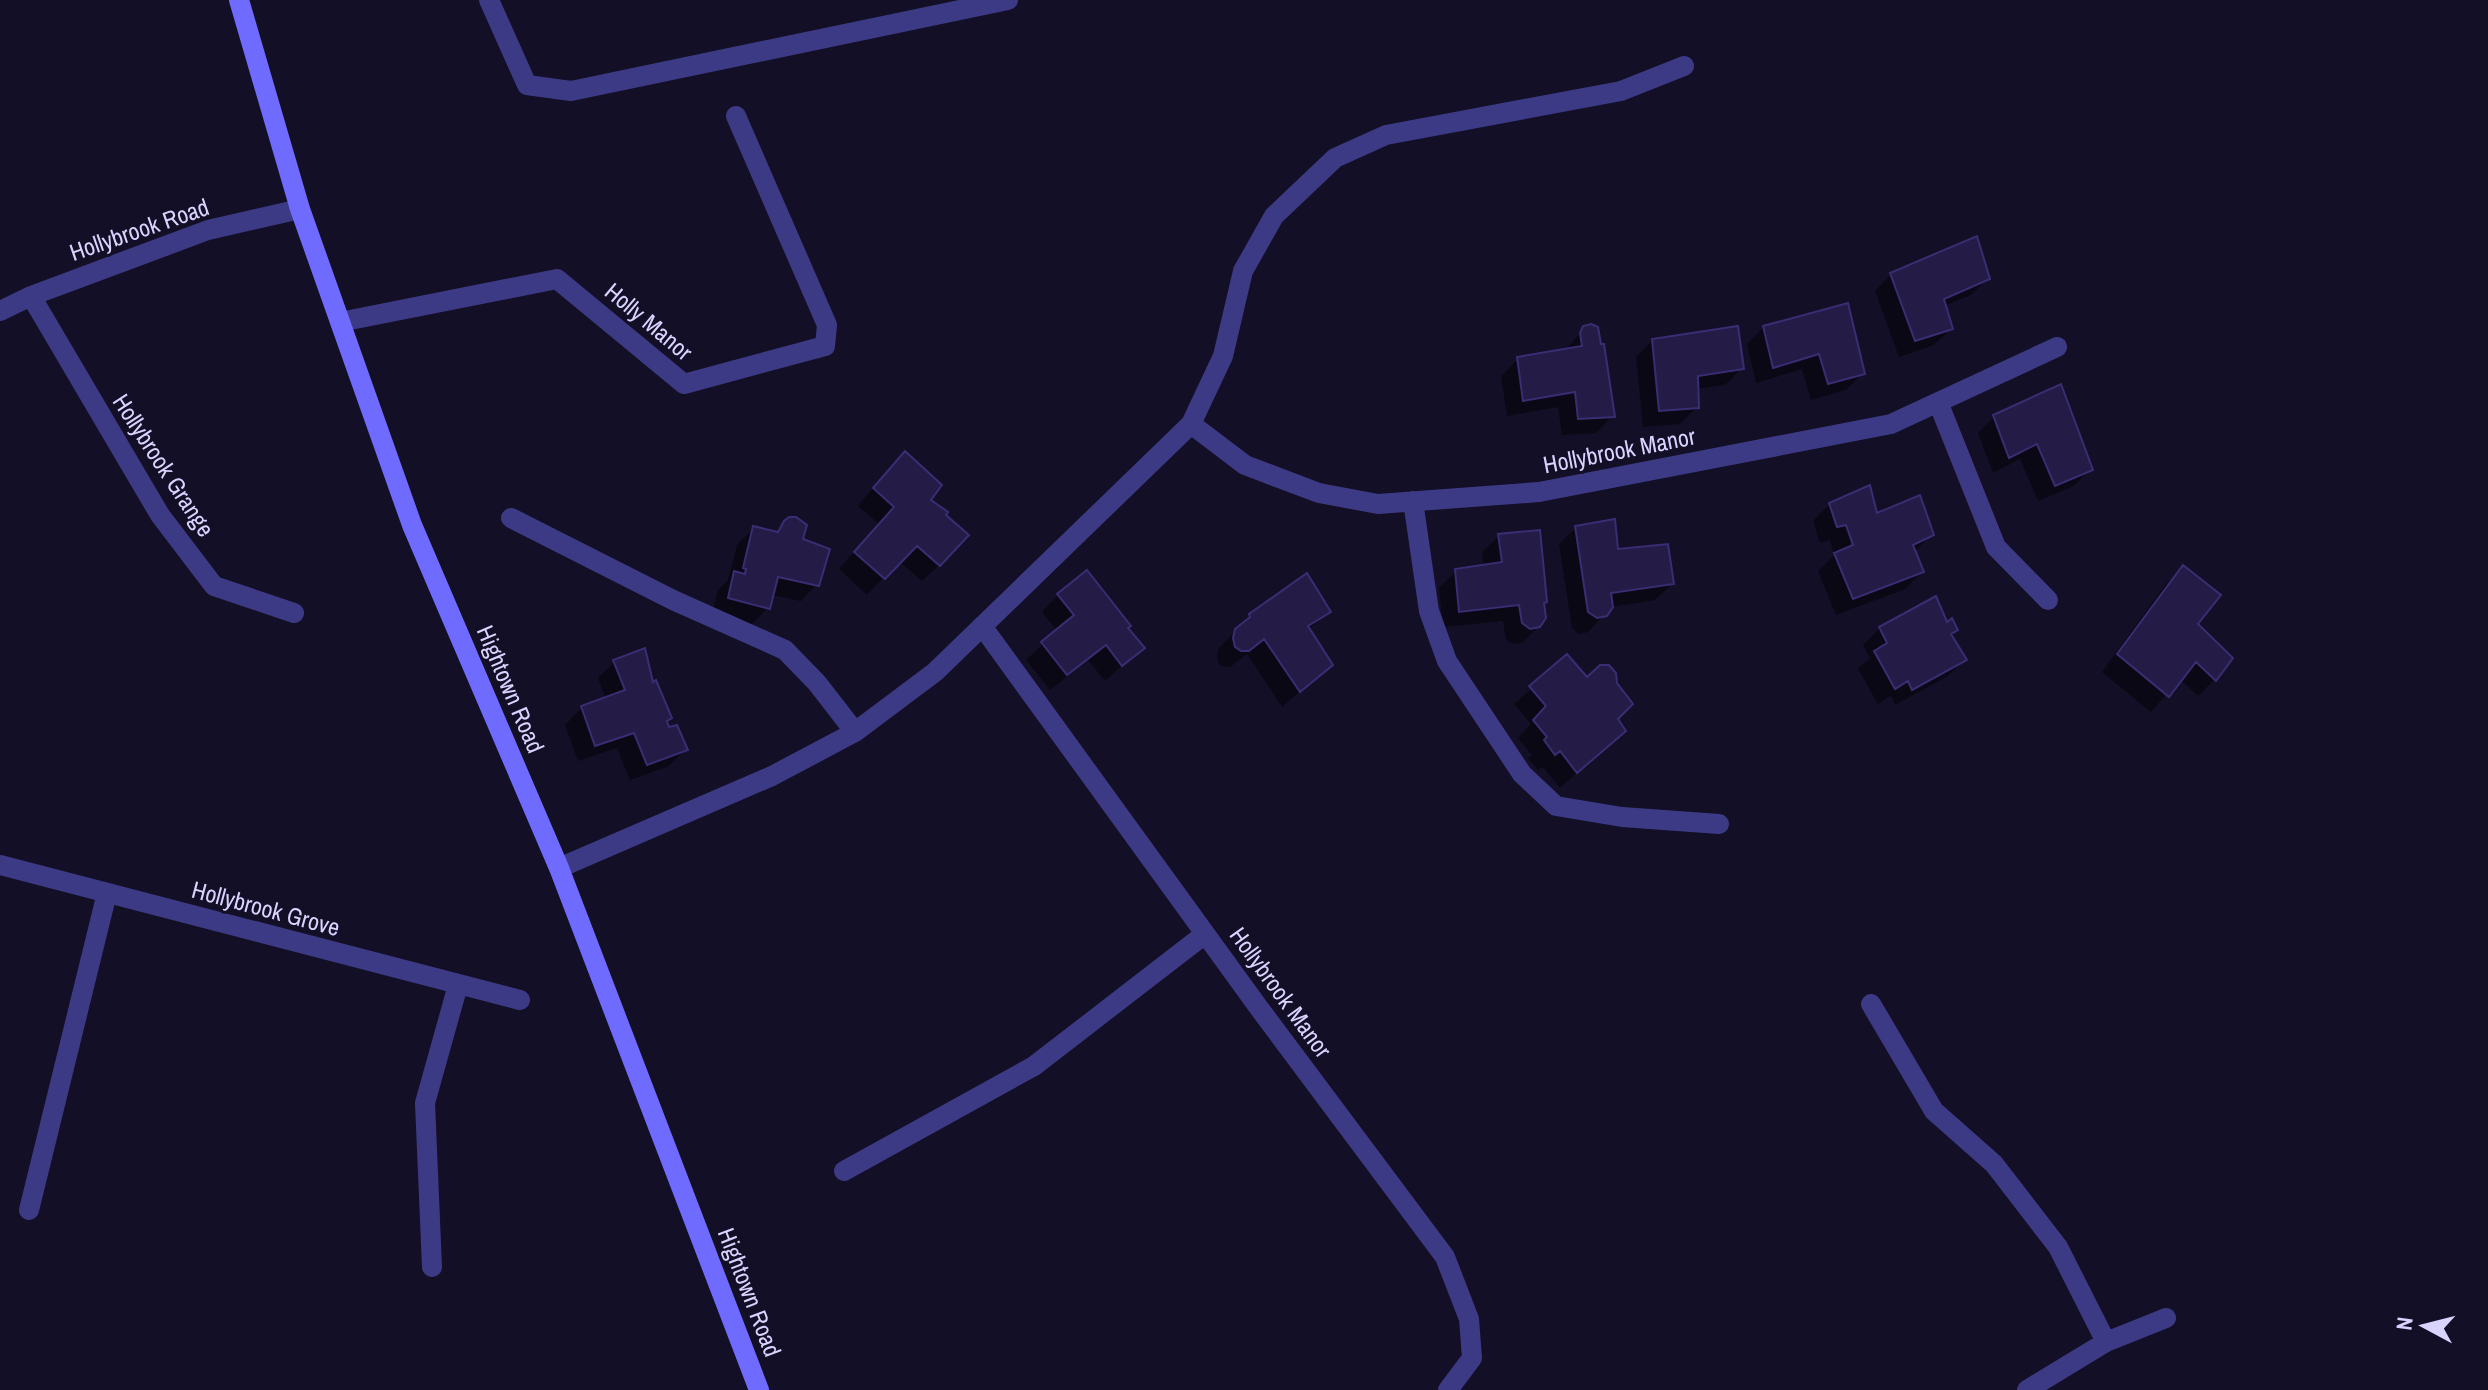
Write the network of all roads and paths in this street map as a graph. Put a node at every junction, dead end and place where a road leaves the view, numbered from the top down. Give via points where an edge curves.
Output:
1 (239, 0) edge
2 (489, 0) edge
3 (1008, 0) edge
4 (1684, 66) dead end
5 (736, 116) dead end
6 (300, 209) junction
7 (31, 296) junction
8 (0, 311) edge
9 (340, 322) junction
10 (2057, 347) dead end
11 (1938, 402) junction
12 (1191, 424) junction
13 (1413, 501) junction
14 (511, 518) dead end
15 (2048, 600) dead end
16 (294, 613) dead end
17 (982, 626) junction
18 (855, 732) junction
19 (1719, 824) dead end
20 (0, 865) edge
21 (559, 868) junction
22 (107, 893) junction
23 (1205, 934) junction
24 (458, 985) junction
25 (520, 1000) dead end
26 (1871, 1004) dead end
27 (844, 1171) dead end
28 (29, 1210) dead end
29 (432, 1267) dead end
30 (2166, 1318) dead end
31 (2106, 1342) junction
32 (759, 1390) edge
33 (1448, 1390) edge
34 (2027, 1390) edge

1 - 6 main road, Hightown Road
2 - 3 street via 527,85 571,91
4 - 12 street via 1621,91 1386,135 1335,158 1274,216 1243,271 1223,356
5 - 9 street, Holly Manor via 827,325 825,346 684,384 557,279
6 - 7 street, Hollybrook Road via 208,230
6 - 9 main road, Hightown Road
7 - 8 street, Hollybrook Road
7 - 16 street, Hollybrook Grange via 160,515 214,586
9 - 21 main road, Hightown Road via 412,525
10 - 11 street, Hollybrook Manor
11 - 13 street, Hollybrook Manor via 1891,424 1539,492
11 - 15 street via 1996,547
12 - 13 street, Hollybrook Manor via 1245,465 1319,493 1378,504
12 - 17 street
13 - 19 street via 1429,611 1447,661 1522,774 1556,806
14 - 18 street via 785,650
17 - 18 street via 935,672
17 - 23 street, Hollybrook Manor
18 - 21 street via 772,776
20 - 22 street, Hollybrook Grove
21 - 32 main road, Hightown Road
22 - 24 street, Hollybrook Grove
22 - 28 street
23 - 27 street via 1034,1066
23 - 33 street, Hollybrook Manor via 1445,1257 1469,1319 1472,1358
24 - 25 street, Hollybrook Grove
24 - 29 street via 425,1103
26 - 31 street via 1934,1111 1994,1164 2058,1247
30 - 31 street
31 - 34 street

